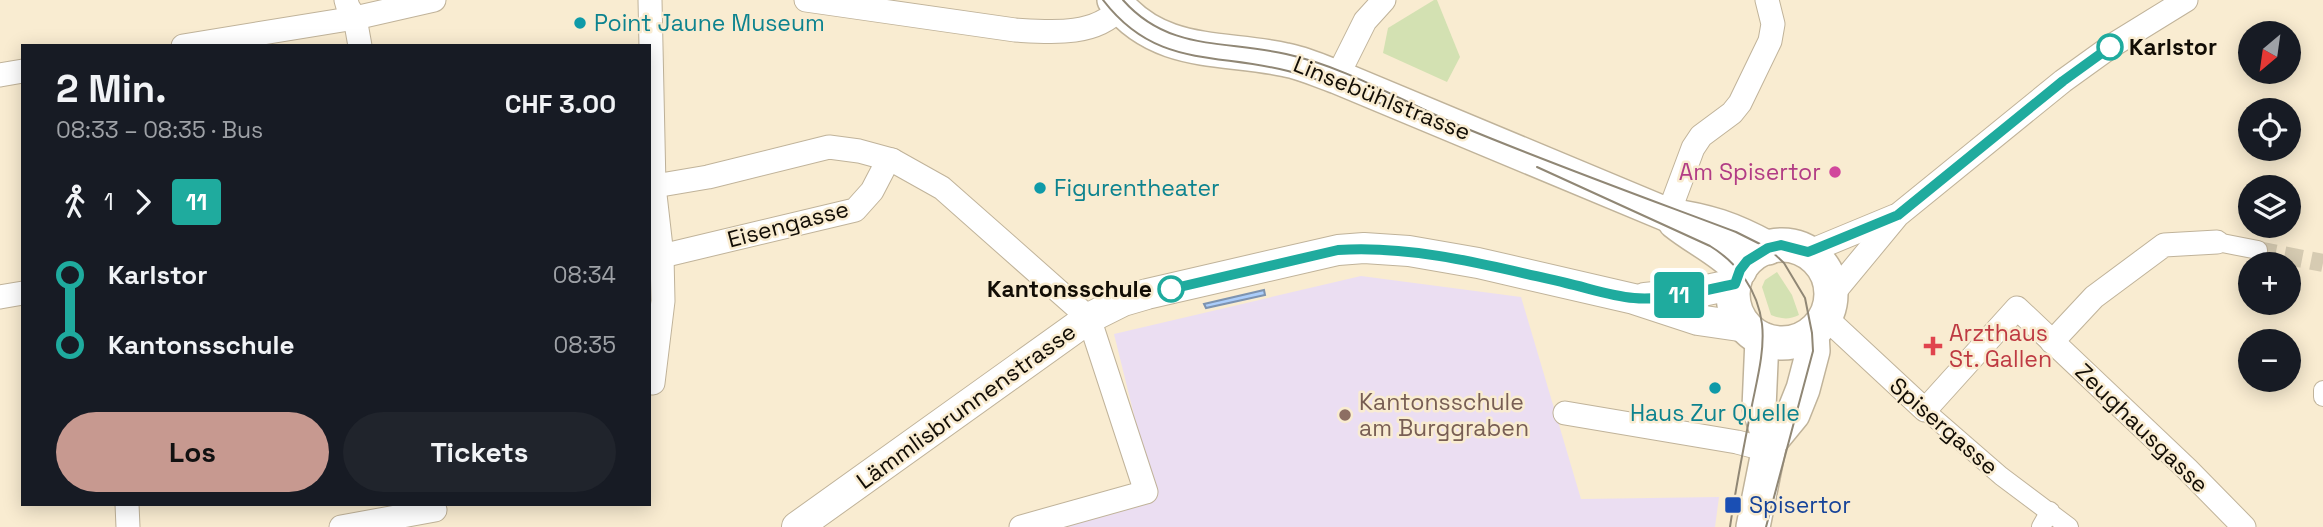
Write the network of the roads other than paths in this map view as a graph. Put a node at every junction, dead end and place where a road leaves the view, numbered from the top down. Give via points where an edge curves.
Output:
1 (434, 0) edge
2 (650, 0) edge
3 (806, 0) edge
4 (1384, 0) edge
5 (1767, 0) edge
6 (2186, 0) edge
7 (1117, 4) edge
8 (350, 9) edge
9 (192, 44) edge
10 (359, 44) edge
11 (650, 44) edge
12 (21, 71) edge
13 (0, 75) edge
14 (1337, 77) junction
15 (651, 94) edge
16 (892, 160) junction
17 (652, 187) edge
18 (1668, 215) junction
19 (1898, 215) junction
20 (2217, 242) joint
21 (1768, 248) junction
22 (2258, 250) tunnel mouth
23 (1808, 252) junction
24 (663, 256) junction
25 (1737, 277) junction
26 (21, 293) edge
27 (0, 297) edge
28 (1634, 299) junction
29 (1823, 316) junction
30 (1088, 318) junction
31 (1754, 333) junction
32 (2052, 342) junction
33 (653, 383) dead end
34 (2323, 390) edge
35 (2323, 397) edge
36 (1925, 410) junction
37 (1565, 413) dead end
38 (1769, 446) junction
39 (127, 506) edge
40 (2050, 511) junction
41 (436, 514) edge
42 (128, 527) edge
43 (341, 527) edge
44 (797, 527) edge
45 (1021, 527) edge
46 (1753, 527) edge
47 (2041, 527) edge
48 (2069, 527) edge
49 (2244, 527) edge

1 - 8 street
2 - 11 street
3 - 7 street, Linsebühlstrasse via 1047,31 1103,23
4 - 14 street via 1365,21
5 - 18 street via 1773,24 1770,41 1740,103 1693,148
6 - 19 street via 2063,81
7 - 14 main road, Linsebühlstrasse via 1146,29 1177,43 1206,51 1288,60
8 - 9 street
8 - 10 street
12 - 13 street
14 - 18 main road, Linsebühlstrasse
15 - 17 street
16 - 17 street via 829,147
16 - 24 street, Eisengasse via 855,210
16 - 30 street via 942,188
17 - 24 street
18 - 21 main road, Linsebühlstrasse via 1704,220
18 - 25 main road, Linsebühlstrasse via 1695,239 1720,252
19 - 23 street
19 - 29 street
20 - 22 street
20 - 32 street via 2164,245 2094,297
21 - 23 main road via 1781,245
21 - 25 main road via 1756,253
23 - 29 main road via 1826,271
24 - 33 street via 663,301
25 - 28 street, Lämmlisbrunnenstrasse via 1693,293
25 - 31 main road via 1734,304
26 - 27 street
28 - 30 street, Lämmlisbrunnenstrasse via 1478,263 1364,248 1147,294
28 - 31 street, Lämmlisbrunnenstrasse
29 - 31 main road via 1801,340 1774,343
29 - 36 street, Spisergasse
29 - 38 main road via 1793,414
30 - 44 street, Lämmlisbrunnenstrasse
30 - 45 street via 1146,492
31 - 38 main road via 1759,408
32 - 36 street, Zeughausgasse via 2017,309
32 - 49 street, Zeughausgasse
34 - 35 street
36 - 40 street, Spisergasse via 2001,476
37 - 38 street
38 - 46 main road
39 - 42 street
40 - 47 street
40 - 48 street, Spisergasse
41 - 43 street

